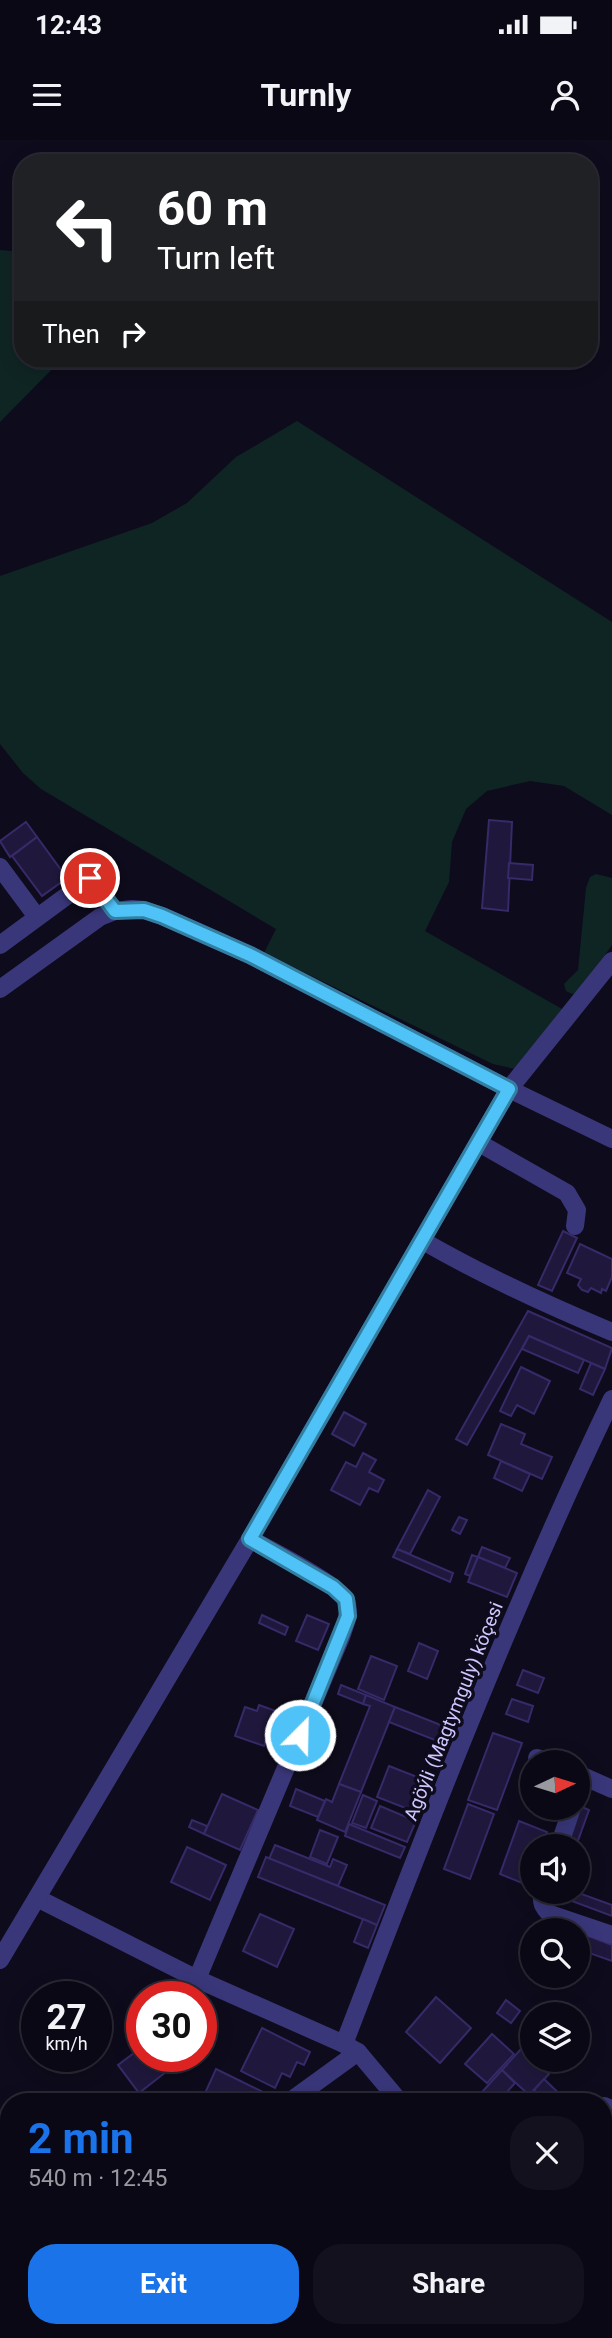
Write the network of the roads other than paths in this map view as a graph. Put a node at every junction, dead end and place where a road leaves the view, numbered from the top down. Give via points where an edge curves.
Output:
1 (0, 867) edge
2 (115, 911) junction
3 (37, 918) junction
4 (0, 945) edge
5 (612, 961) edge
6 (0, 989) edge
7 (509, 1089) junction
8 (612, 1139) edge
9 (479, 1143) junction
10 (575, 1226) dead end
11 (423, 1241) junction
12 (612, 1332) edge
13 (612, 1399) edge
14 (250, 1539) junction
15 (590, 1784) edge
16 (612, 1789) edge
17 (37, 1898) junction
18 (542, 1904) edge
19 (612, 1935) edge
20 (0, 1959) edge
21 (197, 1979) junction
22 (351, 2048) junction
23 (299, 2093) edge
24 (392, 2093) edge

1 - 3 street
2 - 3 street via 90,878
2 - 6 street via 78,931
2 - 7 street via 144,910 250,955
3 - 4 street
5 - 7 street
7 - 8 street
7 - 9 street
9 - 10 street via 567,1193 577,1210
9 - 11 street
11 - 12 street via 537,1300
11 - 14 street
13 - 22 street, Agöýli (Magtymguly) köçesi via 558,1511 406,1883
14 - 17 street
14 - 21 street via 333,1587 346,1599 348,1616
15 - 16 street
17 - 20 street
17 - 21 street
18 - 19 street via 550,1914
21 - 22 street
22 - 23 street
22 - 24 street

